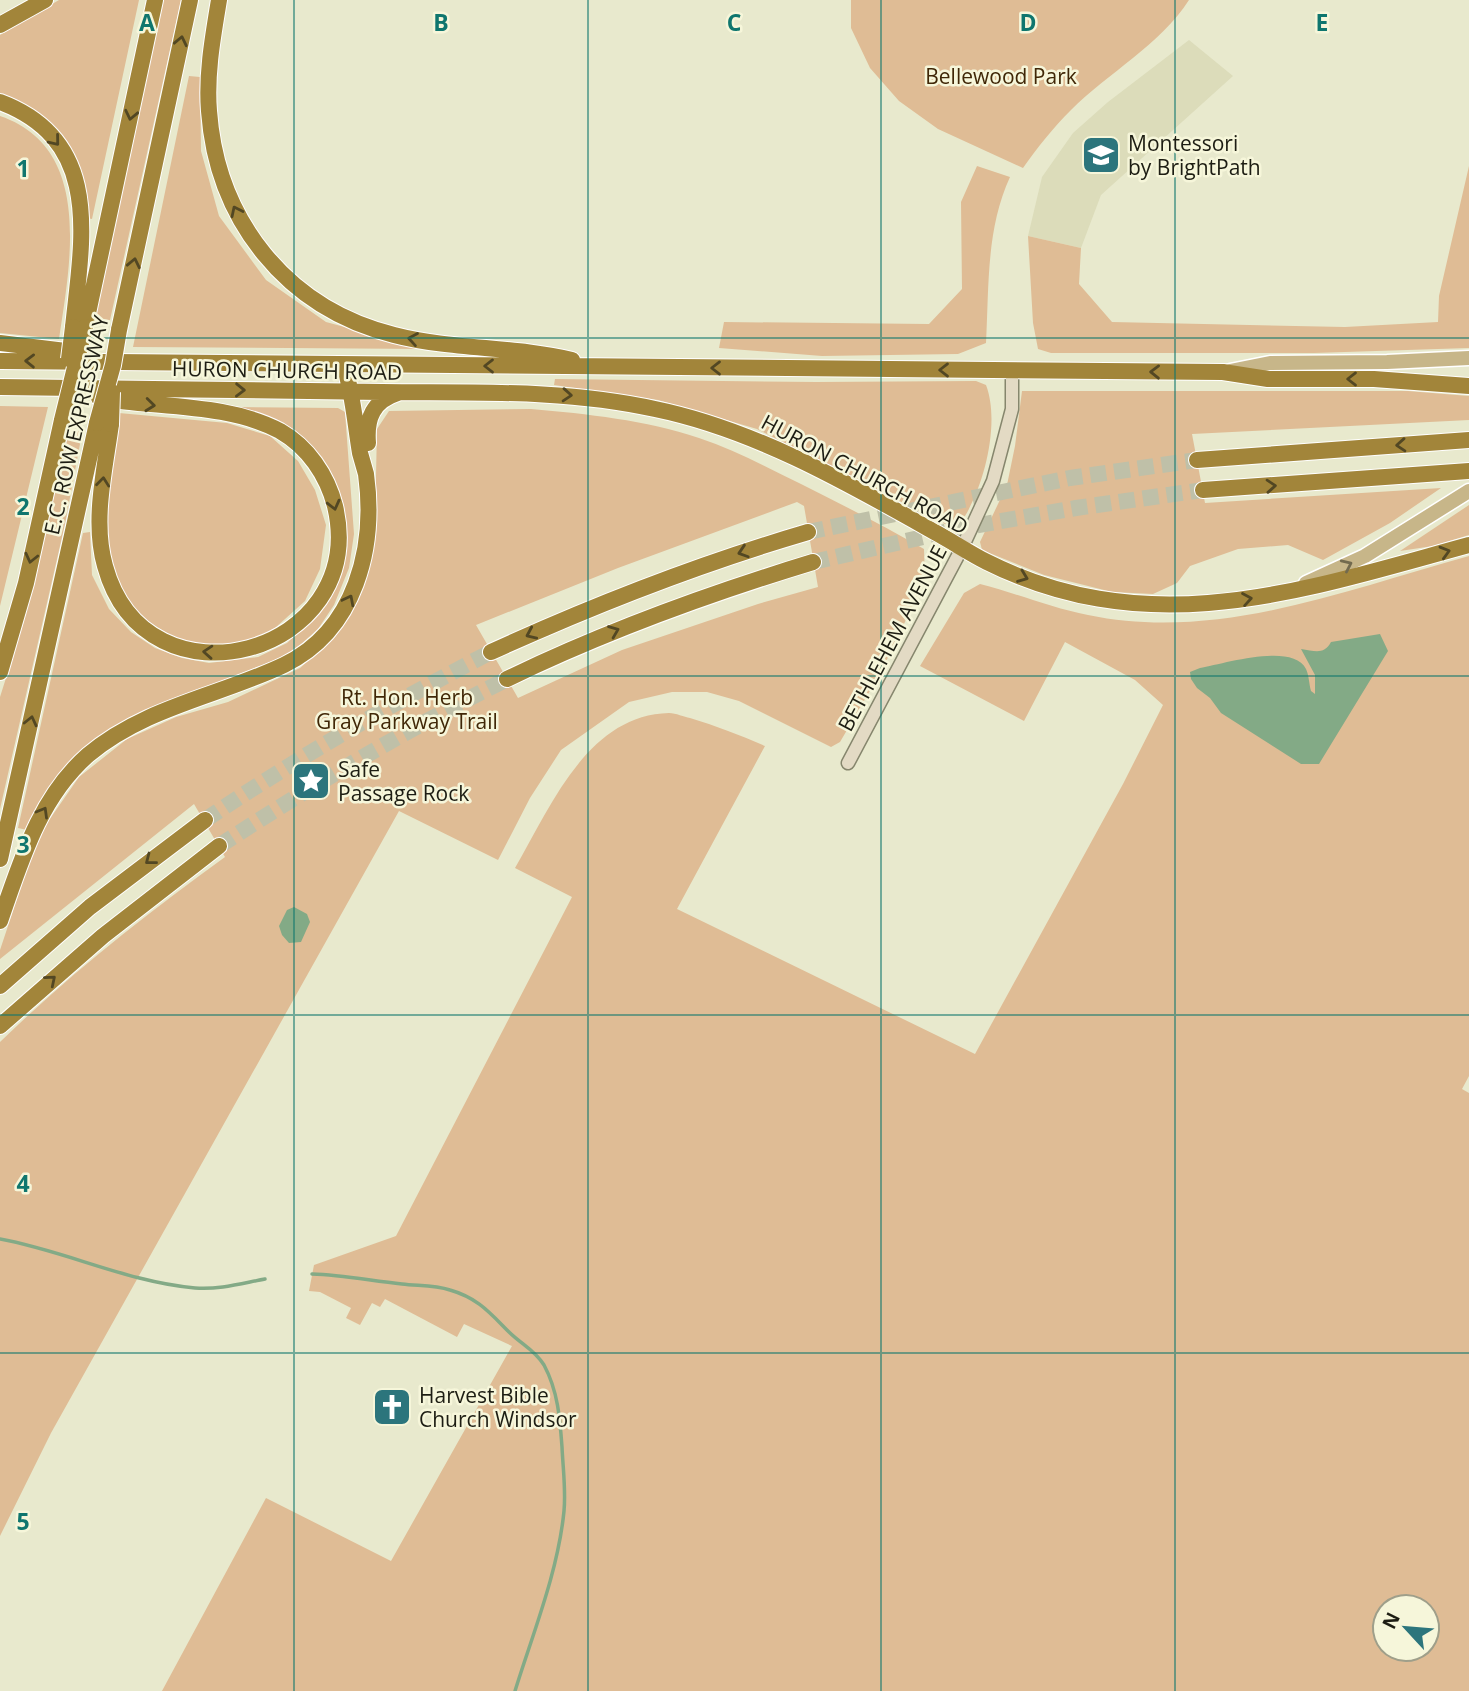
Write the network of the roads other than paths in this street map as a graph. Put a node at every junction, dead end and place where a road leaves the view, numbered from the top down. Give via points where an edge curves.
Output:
1 (45, 0) edge
2 (155, 0) edge
3 (190, 0) edge
4 (219, 0) edge
5 (0, 25) edge
6 (0, 102) edge
7 (79, 327) junction
8 (0, 342) edge
9 (1469, 358) edge
10 (0, 361) edge
11 (132, 362) junction
12 (344, 365) junction
13 (602, 367) junction
14 (1012, 370) junction
15 (1223, 372) junction
16 (1469, 386) edge
17 (0, 387) edge
18 (34, 388) junction
19 (352, 391) junction
20 (401, 392) junction
21 (104, 423) junction
22 (1469, 439) edge
23 (1197, 460) tunnel mouth
24 (1469, 471) edge
25 (365, 473) junction
26 (1203, 490) tunnel mouth
27 (1469, 491) edge
28 (808, 532) tunnel mouth
29 (1469, 545) edge
30 (962, 548) junction
31 (813, 562) tunnel mouth
32 (1284, 592) junction
33 (491, 652) tunnel mouth
34 (0, 672) edge
35 (507, 679) tunnel mouth
36 (848, 763) dead end
37 (205, 820) tunnel mouth
38 (219, 846) tunnel mouth
39 (0, 859) edge
40 (0, 921) edge
41 (0, 986) edge
42 (0, 1026) edge

1 - 5 highway
2 -> 7 highway, E.C. ROW EXPRESSWAY
21 -> 3 highway, E.C. ROW EXPRESSWAY, bridge via 119,330
13 -> 4 highway via 544,353 388,334 335,313 288,280 243,226 216,160 209,83
6 -> 7 highway via 26,115 55,140 78,189 82,233
7 -> 34 highway, E.C. ROW EXPRESSWAY, bridge via 26,583
8 - 11 highway
9 - 15 main road, HURON CHURCH ROAD via 1269,363
11 -> 10 highway, HURON CHURCH ROAD
11 - 12 highway, HURON CHURCH ROAD
13 -> 12 highway, HURON CHURCH ROAD
12 - 19 highway
14 -> 13 highway, HURON CHURCH ROAD
15 -> 14 highway, HURON CHURCH ROAD
14 - 30 street, BETHLEHEM AVENUE via 1012,409 997,471
16 -> 15 highway via 1374,379 1268,379
17 - 18 highway, HURON CHURCH ROAD
18 -> 19 highway, HURON CHURCH ROAD
18 -> 21 highway via 225,413 267,425 294,441 324,477 333,498 338,539 332,570 302,620 267,643 224,653 172,644 139,624 118,598 104,565 100,521
19 - 20 highway, HURON CHURCH ROAD
19 - 25 highway
20 - 25 highway via 380,402 369,416
20 -> 30 highway, HURON CHURCH ROAD via 578,396 696,419 785,452
39 -> 21 highway, E.C. ROW EXPRESSWAY
22 -> 23 highway
26 -> 24 highway
40 -> 25 highway via 42,813 88,755 157,713 285,664 311,647 338,620 356,586 365,550
32 -> 27 main road, HURON CHURCH ROAD via 1364,556
28 -> 33 highway via 676,575
32 -> 29 highway via 1337,583
30 -> 32 highway, HURON CHURCH ROAD via 1041,583 1112,601 1186,606
30 - 36 street, BETHLEHEM AVENUE
35 -> 31 highway via 639,621
37 -> 41 highway via 90,907
42 -> 38 highway via 103,936

